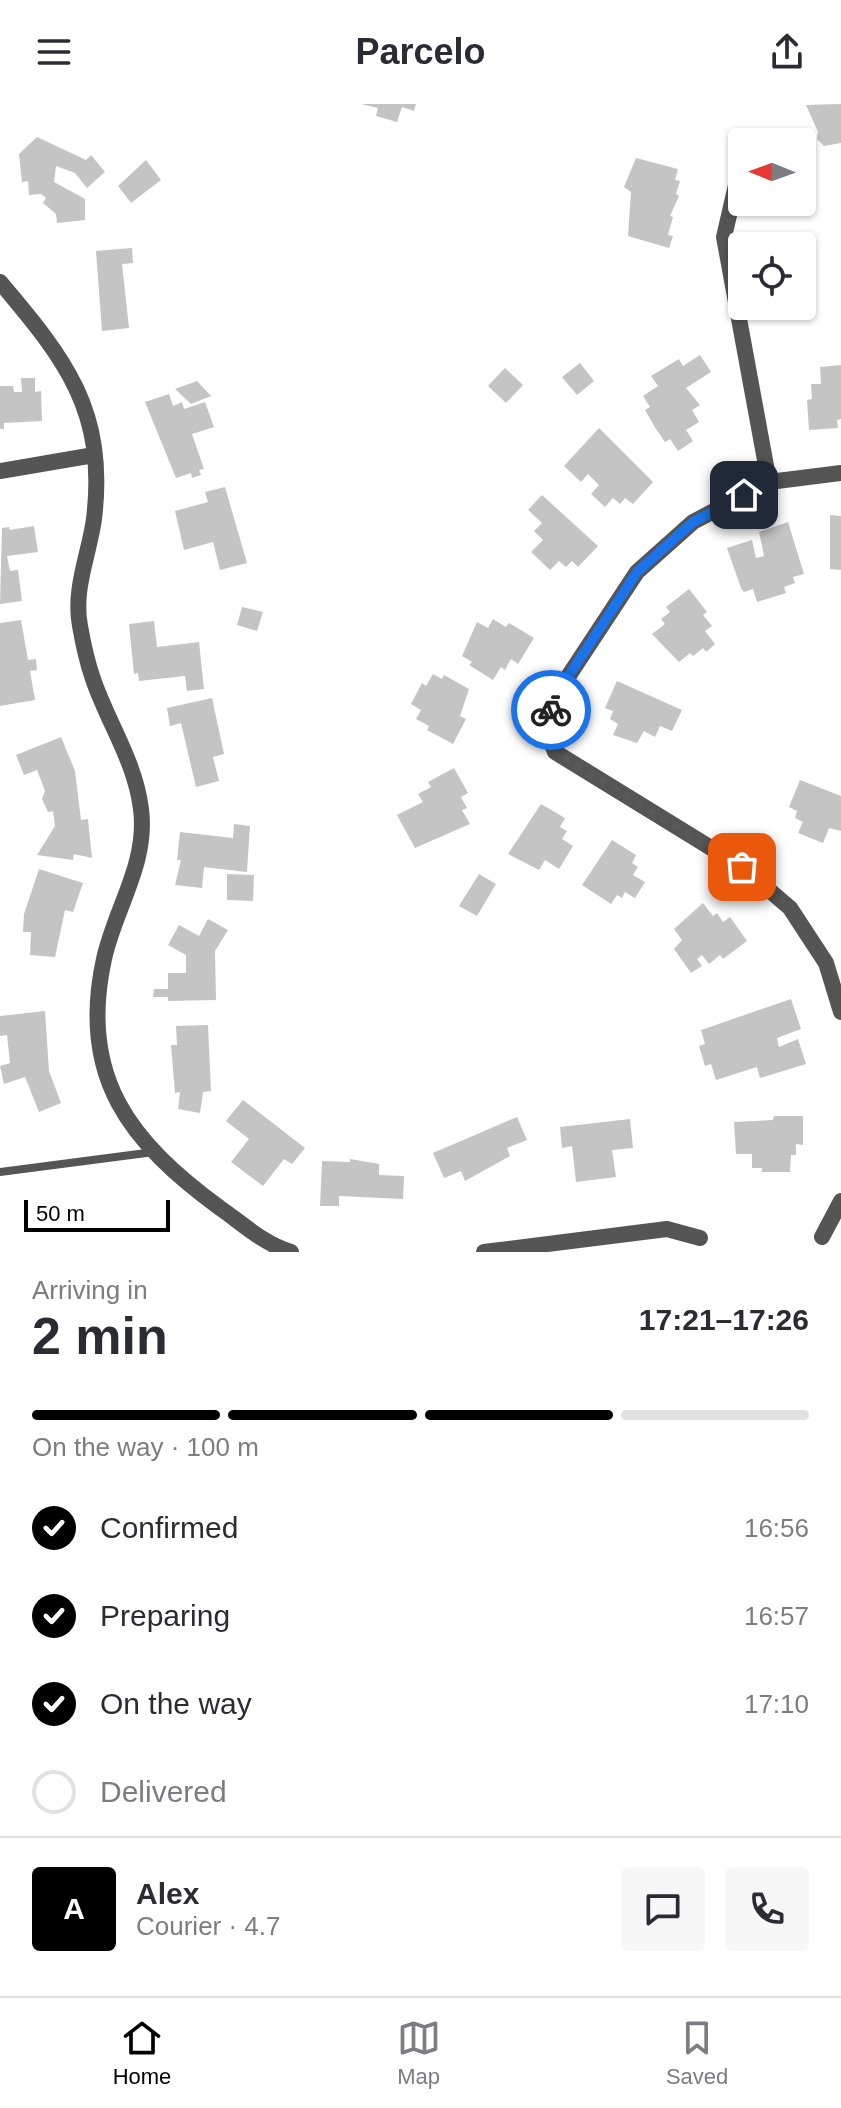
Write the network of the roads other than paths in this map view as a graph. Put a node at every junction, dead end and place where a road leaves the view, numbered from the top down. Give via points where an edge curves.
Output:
1 (729, 216) edge
2 (0, 282) edge
3 (94, 455) junction
4 (0, 471) edge
5 (841, 473) edge
6 (769, 482) junction
7 (841, 1012) edge
8 (154, 1152) junction
9 (0, 1172) edge
10 (841, 1201) edge
11 (822, 1237) dead end
12 (700, 1238) dead end
13 (291, 1252) edge
14 (484, 1252) edge

1 - 6 street via 724,237
2 - 3 street via 56,349 82,395
3 - 4 street
3 - 8 street via 94,519 80,576 79,622 93,679 126,752 141,809 139,863 104,958 96,1016 106,1080 135,1134
5 - 6 street
6 - 7 street via 693,522 637,572 556,695 545,727 555,752 742,867 790,908 826,963
8 - 9 lane
8 - 13 street via 251,1231
10 - 11 street
12 - 14 street via 667,1229

